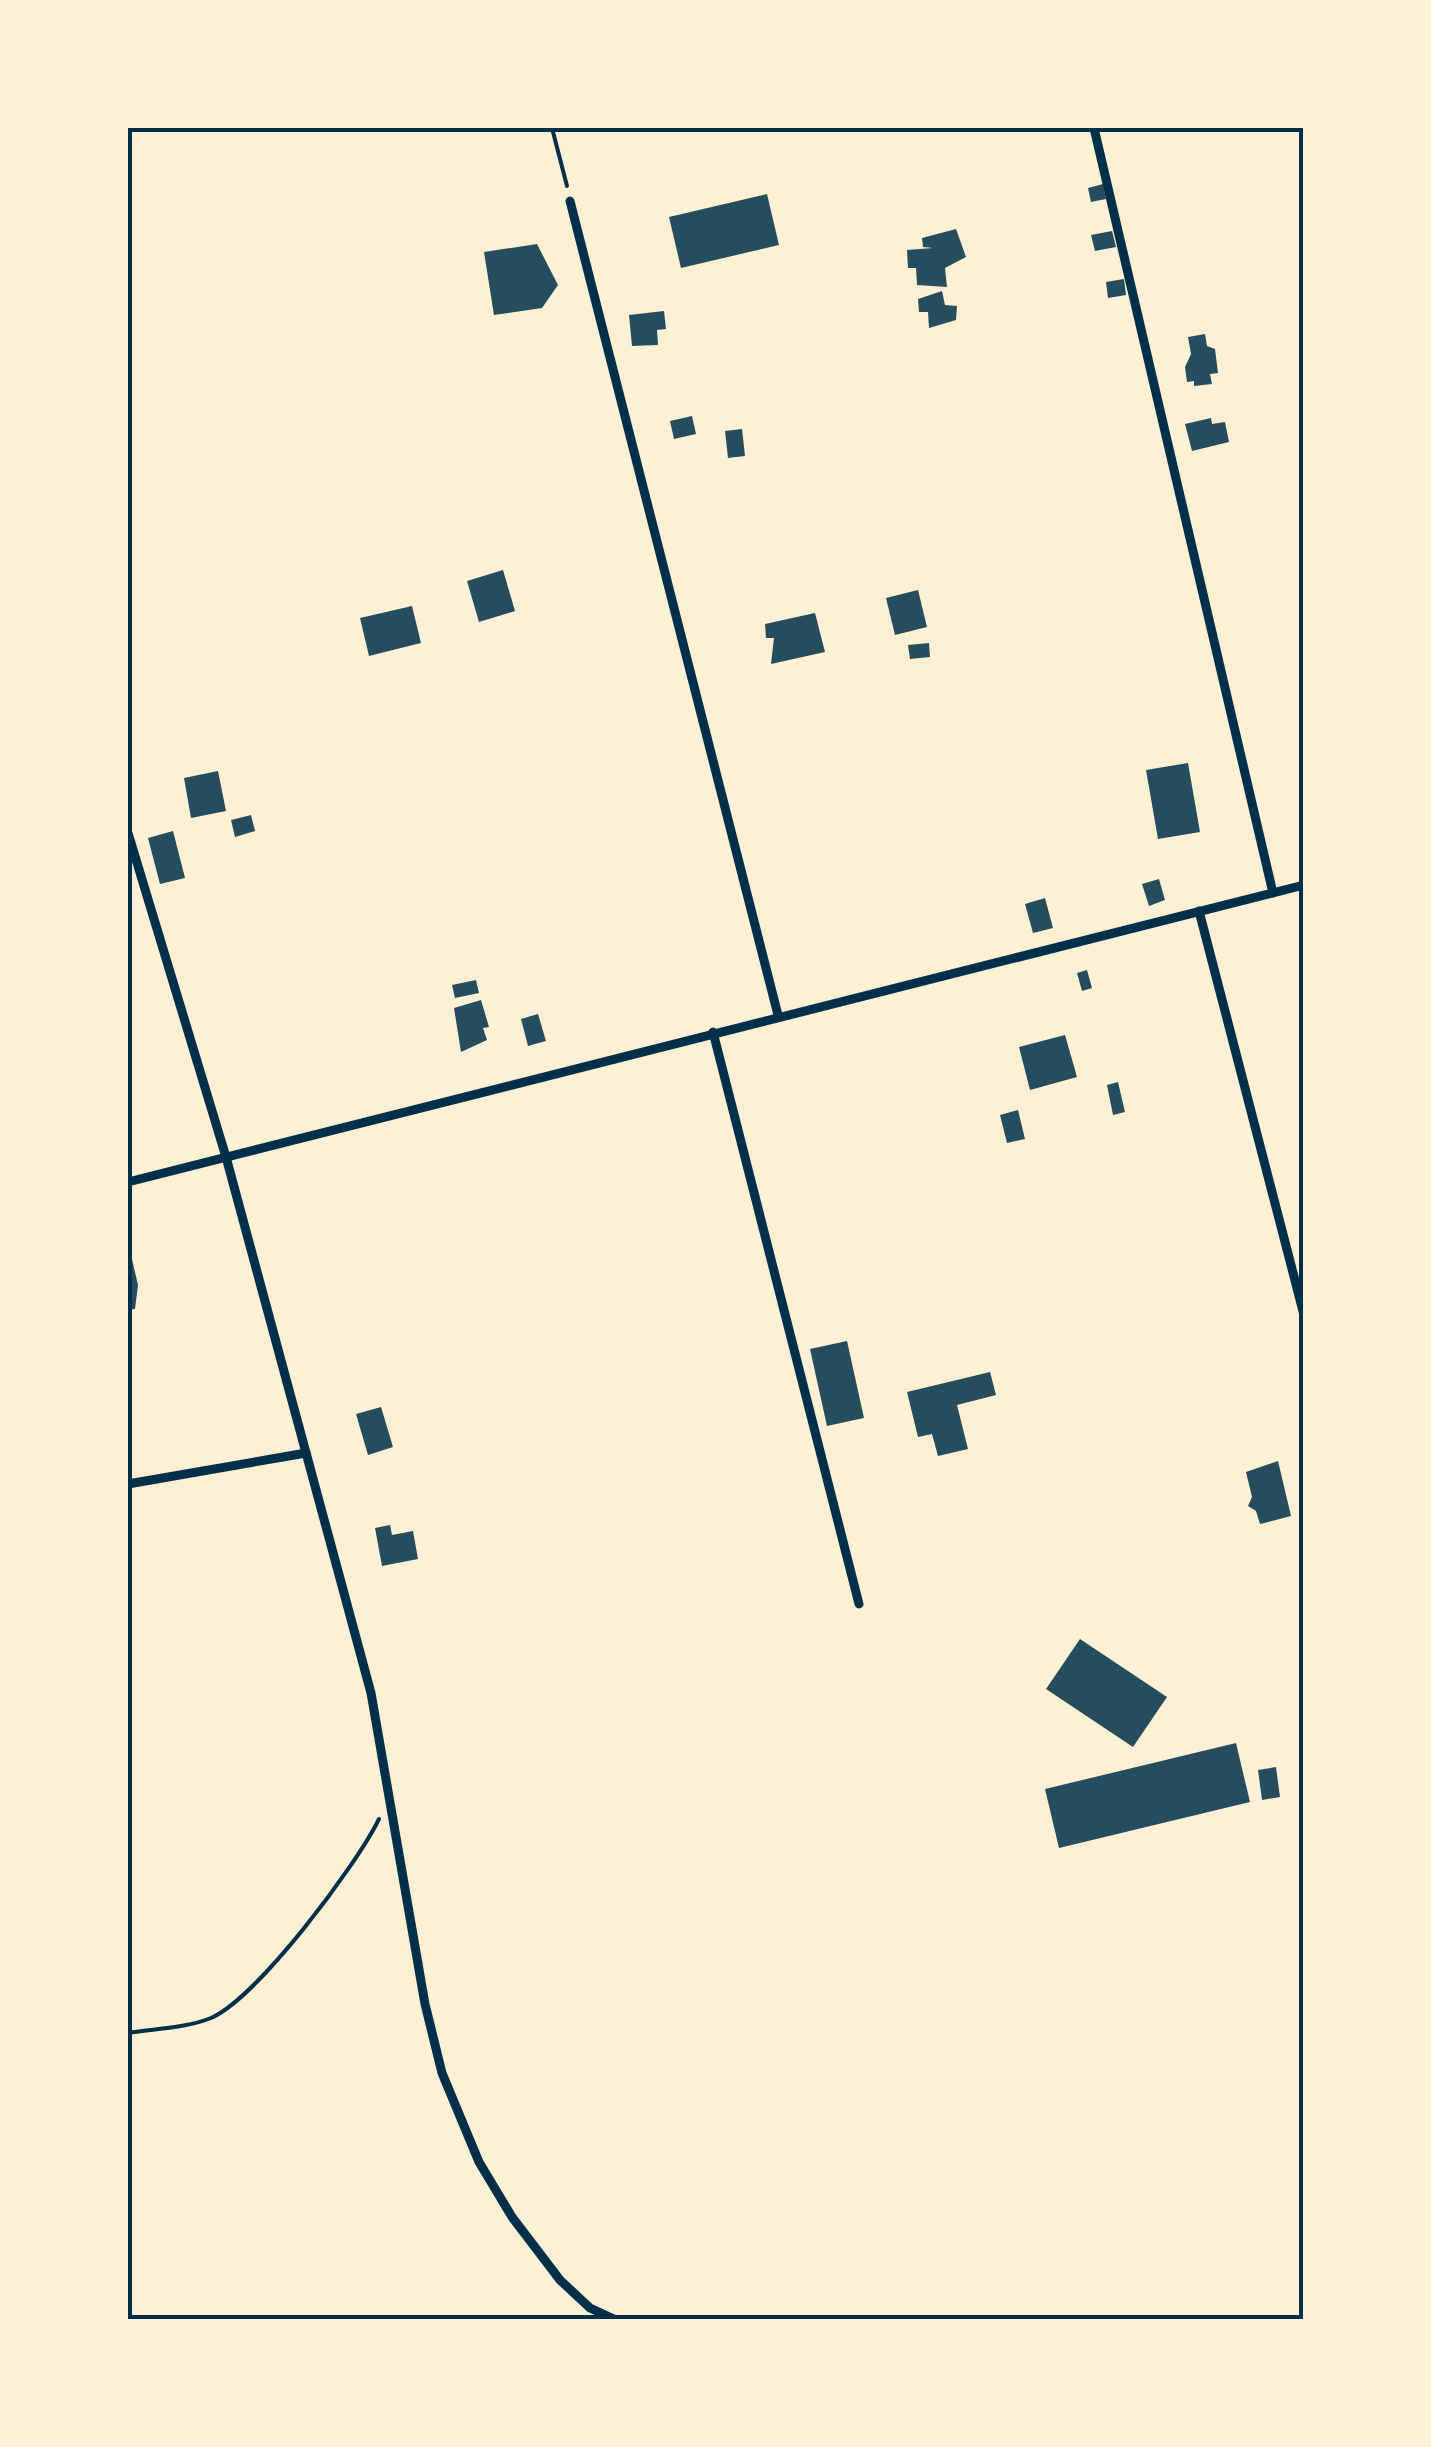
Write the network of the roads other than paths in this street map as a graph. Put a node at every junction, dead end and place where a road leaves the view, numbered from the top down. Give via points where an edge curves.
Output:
1 (1094, 128) edge
2 (570, 201) road end
3 (128, 834) edge
4 (1304, 885) edge
5 (1273, 893) junction
6 (1199, 911) junction
7 (778, 1015) junction
8 (713, 1032) junction
9 (226, 1157) junction
10 (128, 1182) edge
11 (1304, 1315) edge
12 (306, 1453) junction
13 (128, 1484) edge
14 (858, 1604) dead end
15 (604, 2318) edge
16 (616, 2320) edge

1 - 5 street
2 - 7 street
3 - 9 street
4 - 5 street
5 - 6 street
6 - 7 street
6 - 11 street
7 - 8 street
8 - 9 street
8 - 14 street
9 - 10 street
9 - 12 street
12 - 13 street
12 - 15 street via 371,1694 434,2046 491,2186 544,2260
15 - 16 street

